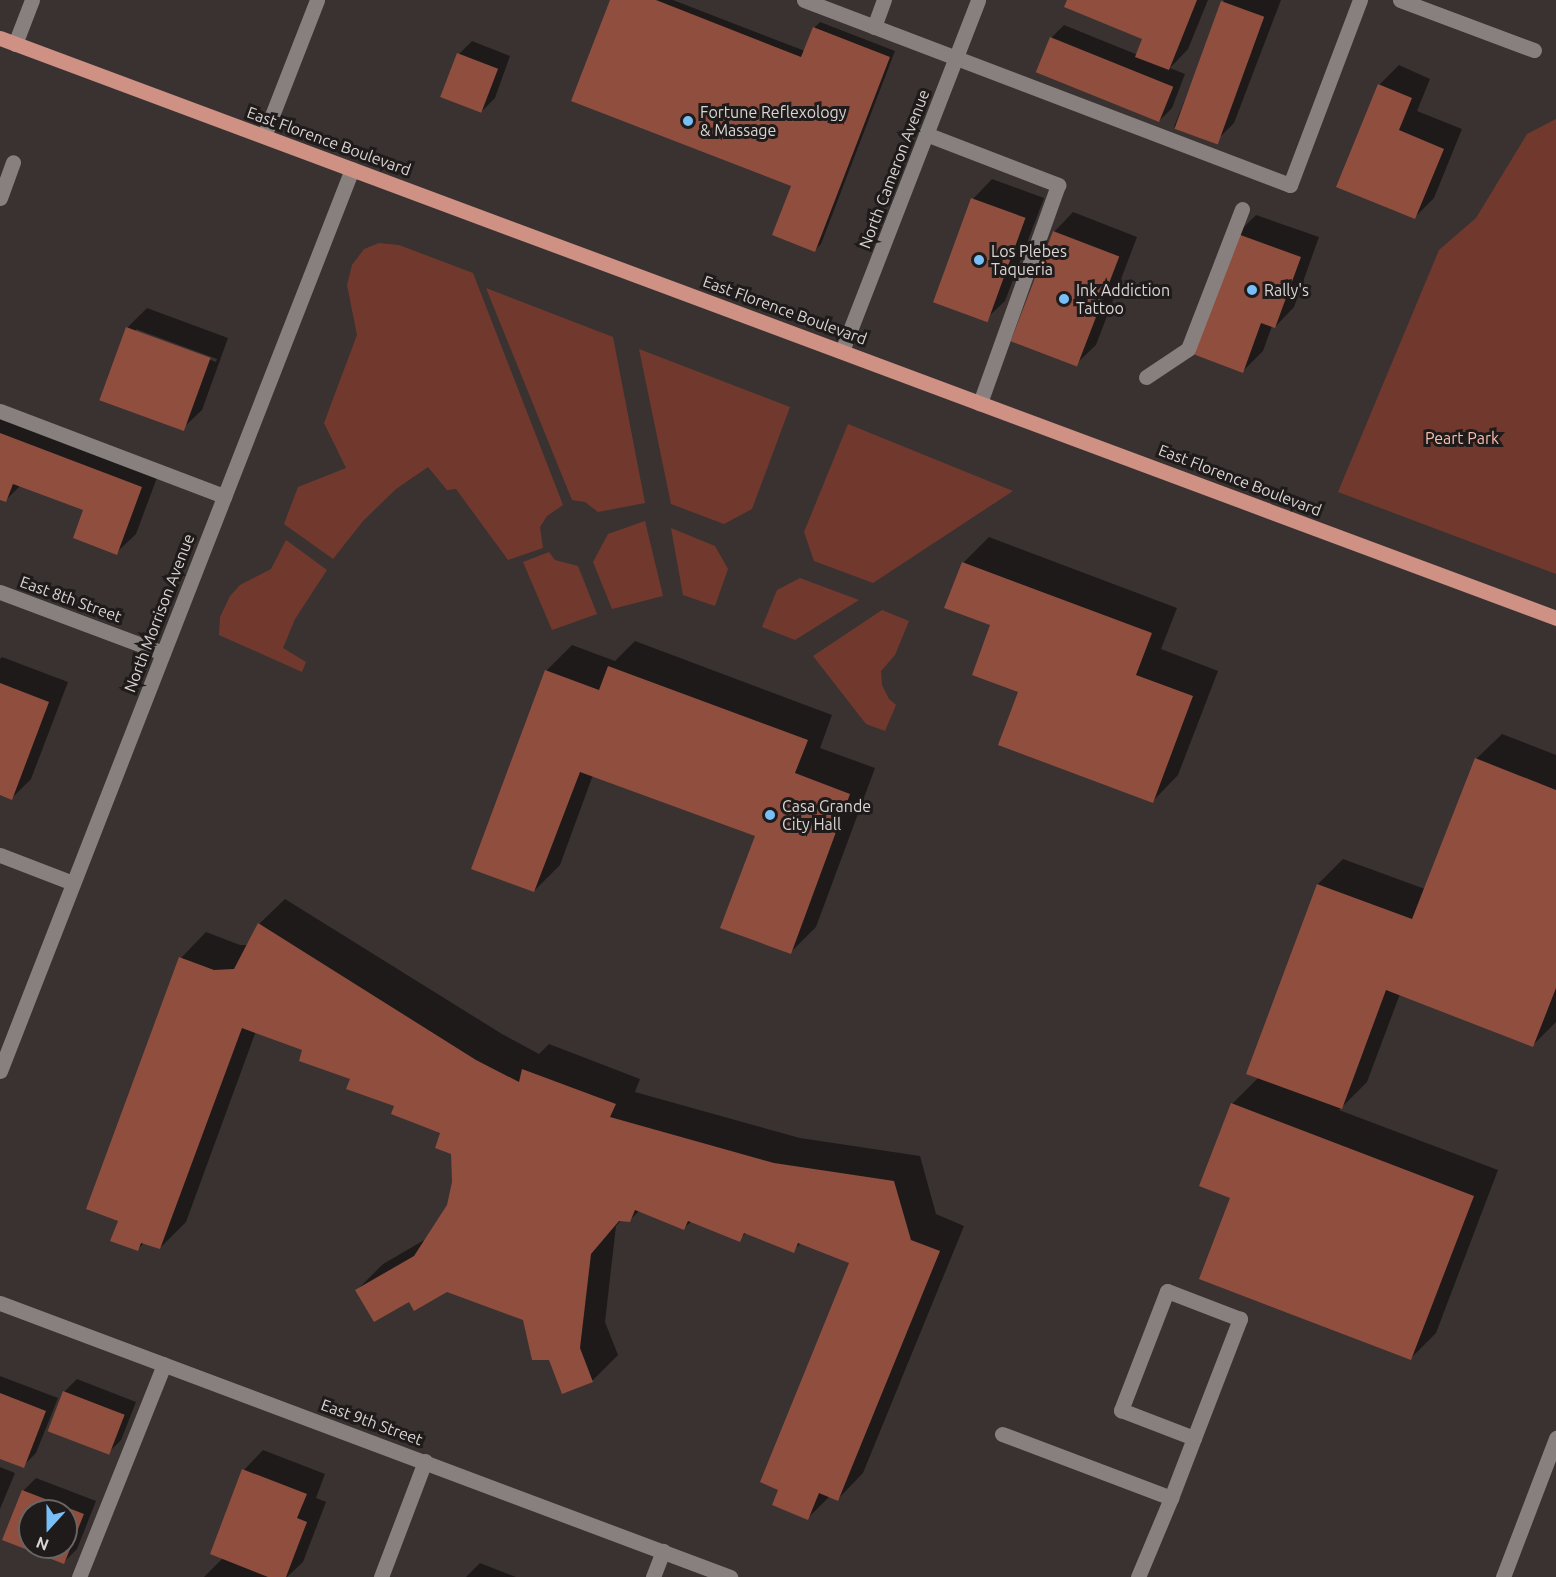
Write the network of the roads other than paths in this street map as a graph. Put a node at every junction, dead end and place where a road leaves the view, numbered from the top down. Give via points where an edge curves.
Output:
1 (32, 0) edge
2 (317, 0) edge
3 (804, 0) edge
4 (884, 0) edge
5 (978, 0) edge
6 (1360, 0) edge
7 (1401, 0) edge
8 (874, 27) junction
9 (0, 38) edge
10 (15, 44) junction
11 (1534, 50) dead end
12 (956, 58) junction
13 (927, 134) junction
14 (264, 136) junction
15 (13, 162) dead end
16 (352, 169) junction
17 (0, 198) edge
18 (1242, 209) dead end
19 (842, 351) junction
20 (1146, 376) dead end
21 (980, 403) junction
22 (0, 411) edge
23 (224, 496) junction
24 (0, 592) edge
25 (1556, 618) edge
26 (163, 652) junction
27 (0, 855) edge
28 (73, 883) junction
29 (0, 1071) edge
30 (0, 1303) edge
31 (164, 1364) junction
32 (1002, 1434) dead end
33 (1194, 1437) junction
34 (1556, 1438) edge
35 (425, 1461) junction
36 (1171, 1498) junction
37 (663, 1551) junction
38 (79, 1577) edge
39 (381, 1577) edge
40 (653, 1577) edge
41 (730, 1577) edge
42 (1138, 1577) edge
43 (1503, 1577) edge

1 - 10 street
2 - 14 street
3 - 8 street
4 - 8 street
5 - 12 street, North Cameron Avenue
6 - 12 street via 1290,185
7 - 11 street
8 - 12 street
9 - 10 main road, East Florence Boulevard
10 - 14 main road, East Florence Boulevard
12 - 13 street, North Cameron Avenue
13 - 19 street, North Cameron Avenue
13 - 21 street via 1058,185
14 - 16 main road, East Florence Boulevard
15 - 17 street
16 - 19 main road, East Florence Boulevard
16 - 23 street, North Morrison Avenue
18 - 20 street via 1188,350
19 - 21 main road, East Florence Boulevard
21 - 25 main road, East Florence Boulevard
22 - 23 street
23 - 26 street, North Morrison Avenue
24 - 26 street, East 8th Street
26 - 28 street, North Morrison Avenue
27 - 28 street
28 - 29 street, North Morrison Avenue
30 - 31 street, East 9th Street
31 - 35 street, East 9th Street
31 - 38 street
32 - 36 street
33 - 33 street via 1121,1410 1167,1291 1240,1319
33 - 36 street
34 - 43 street
35 - 37 street, East 9th Street
35 - 39 street
36 - 42 street
37 - 40 street
37 - 41 street, East 9th Street

